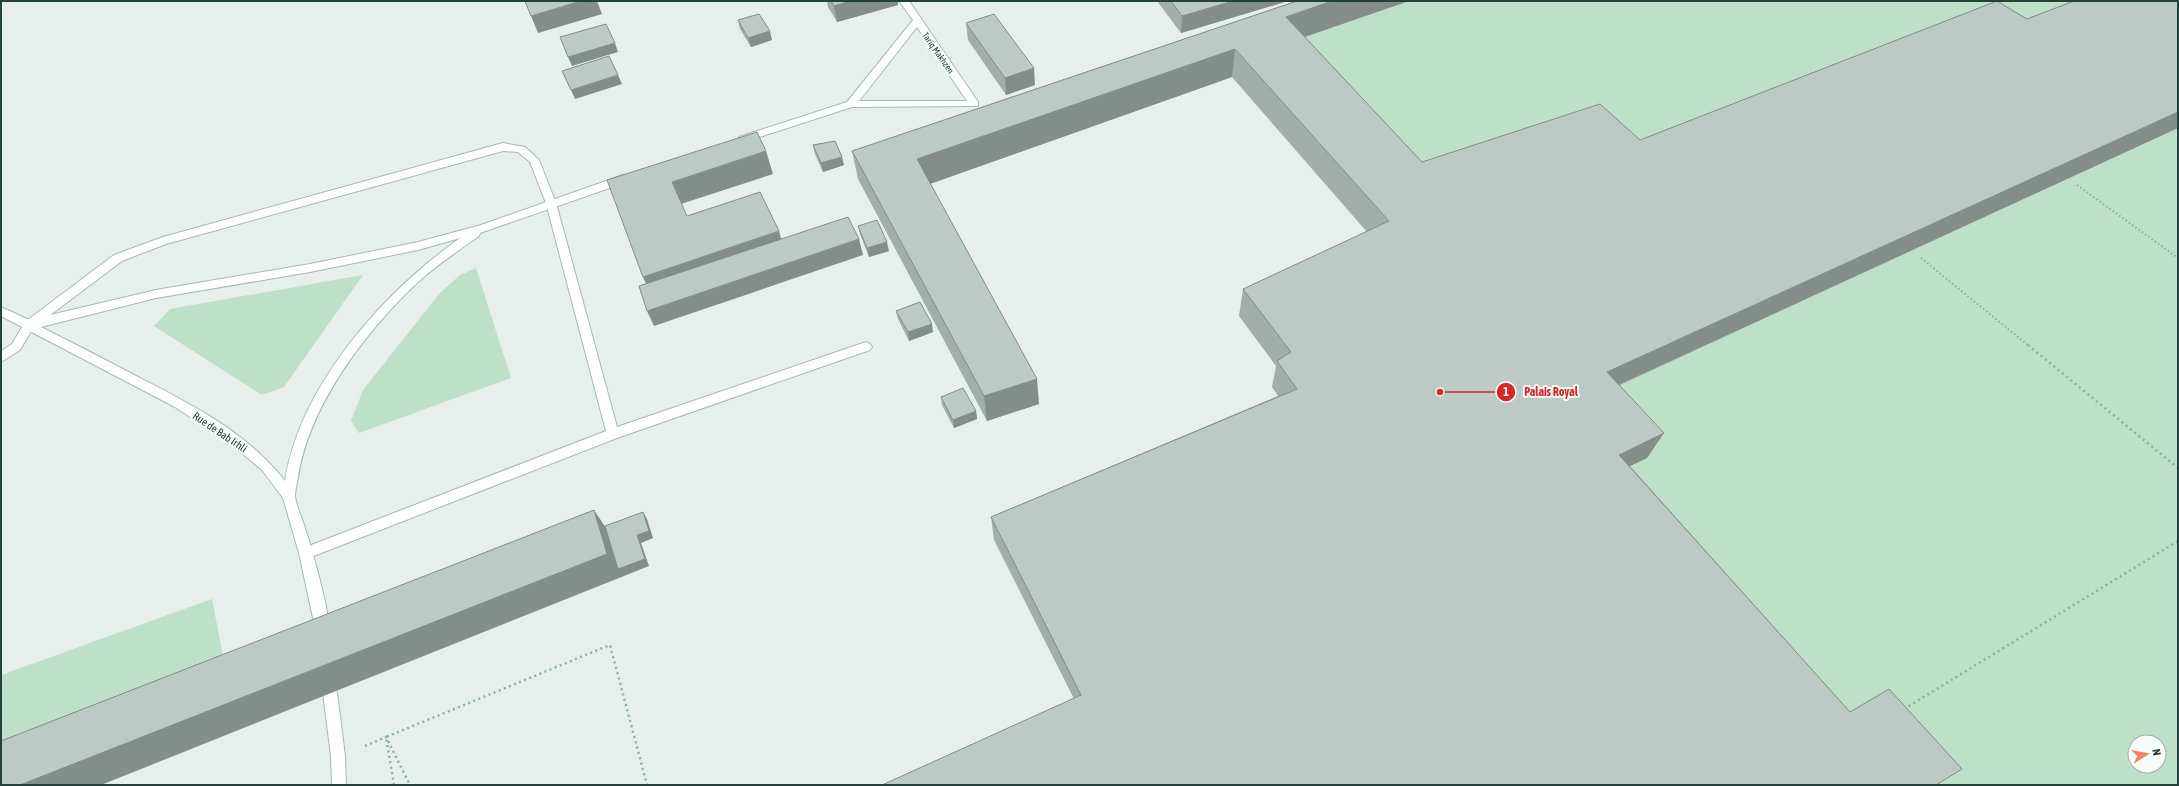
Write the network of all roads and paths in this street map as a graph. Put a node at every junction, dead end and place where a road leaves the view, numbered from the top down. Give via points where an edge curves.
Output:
1 (904, 1) edge
2 (917, 22) junction
3 (851, 104) junction
4 (736, 142) edge
5 (632, 176) edge
6 (2077, 186) edge
7 (551, 203) junction
8 (482, 228) junction
9 (1921, 258) edge
10 (2178, 258) edge
11 (1, 311) edge
12 (29, 325) junction
13 (866, 347) dead end
14 (1, 357) edge
15 (613, 434) junction
16 (2178, 468) edge
17 (289, 496) junction
18 (2178, 541) edge
19 (306, 553) junction
20 (325, 647) edge
21 (330, 693) edge
22 (1897, 712) edge
23 (386, 737) junction
24 (339, 785) edge
25 (394, 785) edge
26 (410, 785) edge
27 (647, 785) edge

1 - 2 street, Tariq Makhzen
2 - 3 street
2 - 3 street, Tariq Makhzen via 974,104
3 - 4 street
5 - 7 street
6 - 10 path
7 - 8 street
7 - 12 street via 534,160 521,149 503,147 163,241 118,258
7 - 15 street
8 - 12 street via 418,246 310,268 156,294
8 - 17 street via 411,282 390,303 349,355 327,389 297,452
9 - 16 path
11 - 12 street, Rue de Bab Irhli
12 - 14 street via 16,347
12 - 17 street, Rue de Bab Irhli via 178,404 236,440 266,466
13 - 15 street
15 - 19 street
17 - 19 street, Rue de Bab Irhli
18 - 22 path
19 - 20 street, Rue de Bab Irhli
21 - 24 street
23 - 25 path
23 - 26 path
23 - 27 path via 610,645

